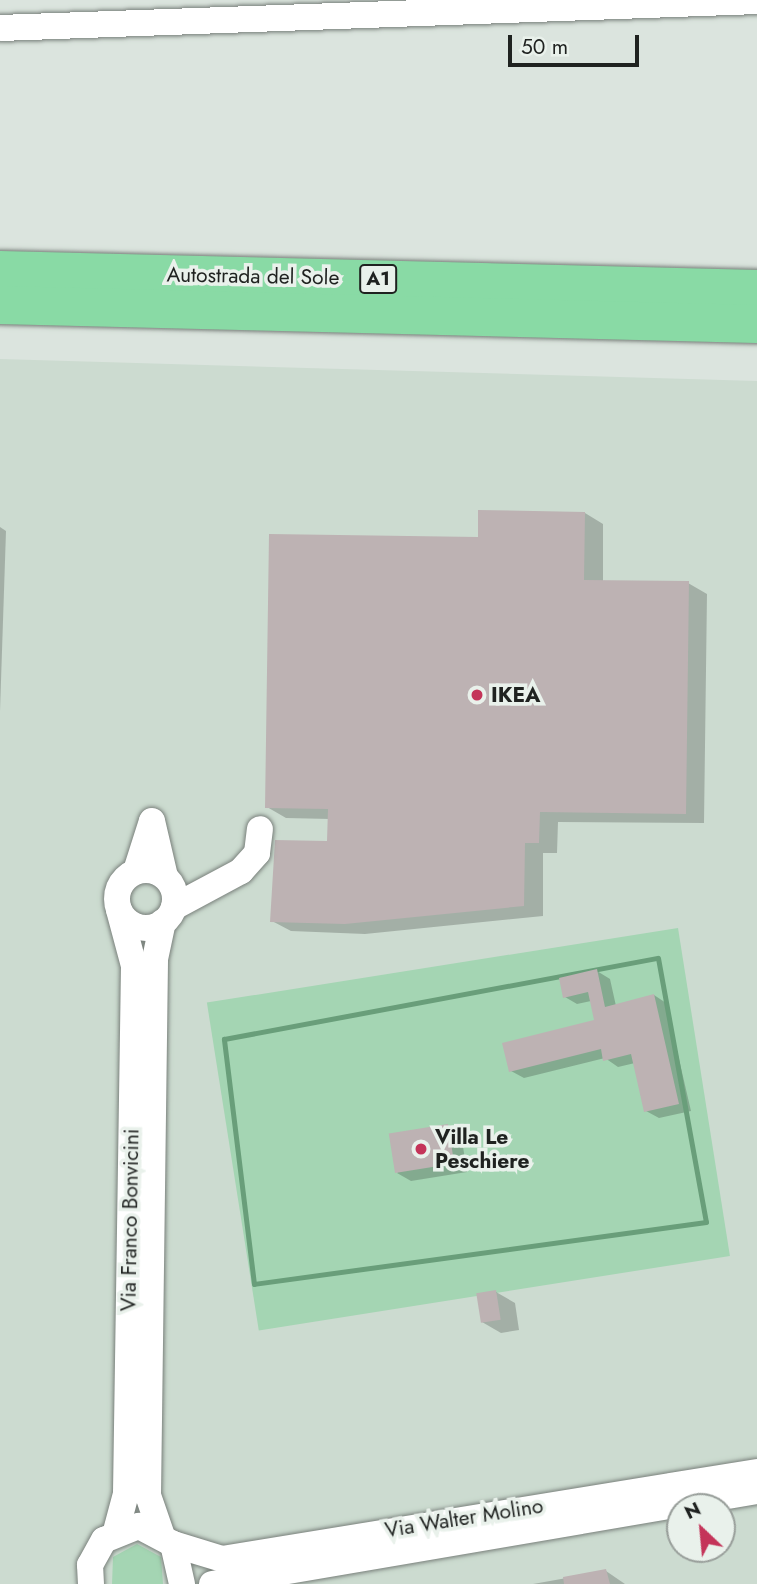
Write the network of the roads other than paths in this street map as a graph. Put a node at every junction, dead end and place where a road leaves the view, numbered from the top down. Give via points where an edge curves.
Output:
1 (757, 1) edge
2 (0, 27) edge
3 (0, 270) edge
4 (757, 289) edge
5 (0, 305) edge
6 (757, 324) edge
7 (260, 829) dead end
8 (136, 871) junction
9 (168, 897) junction
10 (118, 910) junction
11 (757, 1472) edge
12 (757, 1491) edge
13 (116, 1531) junction
14 (167, 1539) junction
15 (91, 1584) edge
16 (182, 1584) edge
17 (212, 1584) edge

1 - 2 street
3 - 4 highway, Autostrada del Sole / A1
5 - 6 highway, Autostrada del Sole / A1
7 - 9 street via 251,862 204,887
8 - 9 street
8 - 9 street via 152,821
8 - 10 street via 117,891
9 - 10 street via 139,927
9 - 14 street, Via Franco Bonvicini via 155,959 148,1483
10 - 13 street, Via Franco Bonvicini via 134,966 126,1493
11 - 14 street, Via Walter Molino via 222,1559
12 - 17 street, Via Walter Molino
13 - 14 street, Via Walter Molino via 139,1526
13 - 15 street via 95,1551
14 - 16 street

